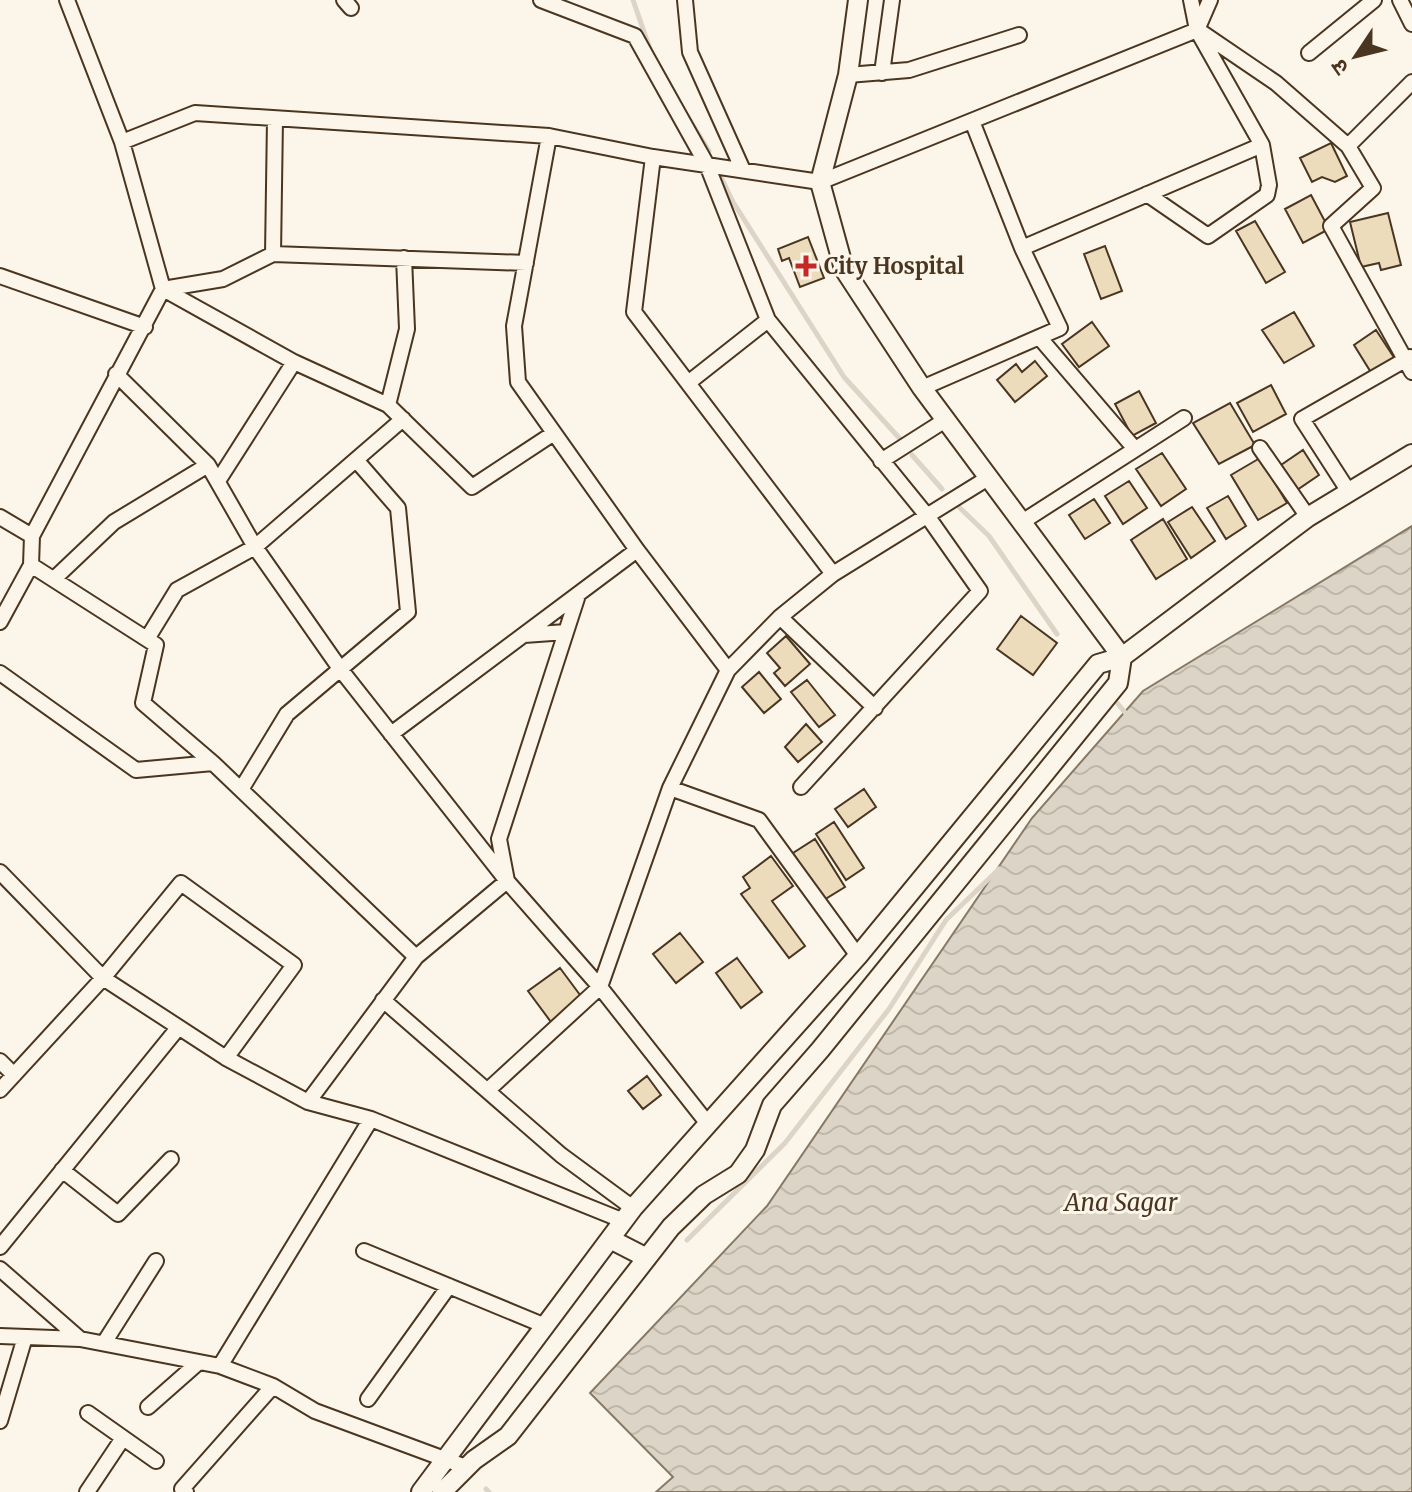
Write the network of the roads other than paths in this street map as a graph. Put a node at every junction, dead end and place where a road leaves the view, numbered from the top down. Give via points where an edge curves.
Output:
1 (67, 0) edge
2 (685, 0) edge
3 (858, 0) edge
4 (892, 0) edge
5 (1191, 0) edge
6 (1210, 0) edge
7 (1374, 0) edge
8 (1400, 0) edge
9 (547, 1) edge
10 (1412, 24) edge
11 (1197, 30) junction
12 (1019, 35) dead end
13 (1309, 53) dead end
14 (882, 73) junction
15 (848, 75) junction
16 (1412, 82) edge
17 (275, 119) junction
18 (972, 121) junction
19 (549, 136) junction
20 (122, 142) junction
21 (1262, 145) junction
22 (1348, 146) junction
23 (653, 157) junction
24 (707, 165) junction
25 (742, 168) junction
26 (820, 182) junction
27 (1147, 194) junction
28 (1022, 248) junction
29 (273, 254) junction
30 (404, 258) junction
31 (526, 263) junction
32 (1, 280) edge
33 (163, 289) junction
34 (768, 320) junction
35 (145, 327) junction
36 (1060, 328) junction
37 (1039, 337) junction
38 (1052, 352) junction
39 (294, 362) junction
40 (1410, 363) edge
41 (116, 374) junction
42 (688, 383) junction
43 (922, 388) junction
44 (388, 405) junction
45 (1184, 418) dead end
46 (403, 419) junction
47 (947, 419) junction
48 (554, 433) junction
49 (1260, 448) dead end
50 (1135, 449) junction
51 (1412, 454) edge
52 (357, 461) junction
53 (881, 461) junction
54 (208, 465) junction
55 (988, 478) junction
56 (218, 481) junction
57 (1349, 492) junction
58 (0, 517) edge
59 (928, 517) junction
60 (1308, 517) junction
61 (1022, 522) junction
62 (32, 536) junction
63 (255, 547) junction
64 (637, 550) junction
65 (31, 565) junction
66 (833, 574) junction
67 (55, 578) junction
68 (578, 595) junction
69 (2, 612) edge
70 (780, 617) junction
71 (566, 632) junction
72 (524, 635) junction
73 (147, 639) junction
74 (1122, 657) junction
75 (341, 670) junction
76 (728, 670) junction
77 (0, 673) edge
78 (1079, 686) junction
79 (1098, 706) junction
80 (875, 708) junction
81 (391, 734) junction
82 (213, 763) junction
83 (801, 787) dead end
84 (242, 788) junction
85 (670, 788) junction
86 (1, 875) edge
87 (507, 881) junction
88 (858, 956) junction
89 (416, 957) junction
90 (103, 978) junction
91 (600, 987) junction
92 (383, 1000) junction
93 (178, 1028) junction
94 (226, 1058) junction
95 (0, 1061) edge
96 (14, 1075) junction
97 (0, 1090) edge
98 (488, 1090) junction
99 (308, 1102) junction
100 (371, 1119) junction
101 (708, 1124) junction
102 (171, 1159) dead end
103 (62, 1170) junction
104 (629, 1215) junction
105 (610, 1239) junction
106 (0, 1247) edge
107 (364, 1251) dead end
108 (647, 1258) junction
109 (156, 1261) dead end
110 (0, 1269) edge
111 (449, 1286) junction
112 (543, 1325) junction
113 (0, 1336) edge
114 (25, 1337) junction
115 (80, 1339) junction
116 (104, 1343) junction
117 (199, 1362) junction
118 (220, 1366) junction
119 (273, 1386) junction
120 (368, 1399) dead end
121 (148, 1407) dead end
122 (88, 1413) dead end
123 (0, 1421) edge
124 (123, 1438) junction
125 (448, 1457) junction
126 (156, 1461) dead end
127 (466, 1467) junction
128 (87, 1492) edge
129 (186, 1492) edge
130 (421, 1492) edge
131 (442, 1492) edge

1 - 20 street
2 - 25 street via 690,52
3 - 15 street
4 - 14 street
5 - 11 street
6 - 11 street
7 - 13 street
8 - 10 street
9 - 24 street via 635,36
11 - 18 street
11 - 21 street
11 - 22 street via 1276,83
12 - 14 street via 946,61
14 - 15 street
15 - 26 street
16 - 22 street
17 - 19 street
17 - 20 street via 195,113
17 - 29 street
18 - 26 street
18 - 28 street
19 - 23 street
19 - 31 street
20 - 33 street
21 - 27 street
21 - 27 street via 1267,195 1208,236
22 - 40 street via 1373,188 1331,226
23 - 24 street
23 - 42 street via 634,312
24 - 25 street
24 - 34 street
25 - 26 street
26 - 43 street via 844,269
27 - 28 street
28 - 36 street
29 - 30 street
29 - 33 street via 223,279
30 - 31 street
30 - 44 street via 407,329
31 - 48 street via 514,326 518,382
32 - 35 street
33 - 35 street
33 - 39 street
34 - 42 street
34 - 53 street
35 - 41 street
36 - 37 street
36 - 38 street
37 - 38 street
37 - 43 street
38 - 50 street
39 - 44 street
39 - 56 street
40 - 57 street via 1302,419
41 - 54 street
41 - 62 street
42 - 66 street
43 - 47 street
44 - 46 street
45 - 50 street
46 - 48 street via 472,487
46 - 52 street
47 - 53 street
47 - 55 street
48 - 64 street
49 - 60 street
50 - 61 street
51 - 57 street
52 - 63 street
52 - 75 street via 398,508 408,612
53 - 59 street
54 - 56 street
54 - 67 street via 114,522
55 - 59 street
55 - 61 street
56 - 63 street
57 - 60 street
58 - 62 street
59 - 66 street
59 - 80 street via 980,591
60 - 74 street
61 - 74 street
62 - 65 street
63 - 73 street via 177,590
63 - 75 street
64 - 68 street
64 - 76 street
65 - 67 street
65 - 69 street
66 - 70 street
67 - 73 street
68 - 71 street
68 - 72 street
70 - 76 street
70 - 80 street
71 - 72 street
71 - 87 street via 499,839
72 - 81 street
73 - 82 street via 156,645 143,703
74 - 78 street via 1098,664
74 - 79 street via 1118,683
75 - 81 street
75 - 84 street via 287,714
76 - 85 street
77 - 82 street via 136,770
78 - 79 street
78 - 88 street
79 - 108 street via 772,1105 755,1150 738,1174 704,1195
80 - 83 street
81 - 87 street
82 - 84 street
84 - 89 street
85 - 88 street via 759,820
85 - 91 street
86 - 90 street
87 - 89 street
87 - 91 street
88 - 101 street
89 - 92 street
90 - 93 street
90 - 94 street via 181,883 294,965
90 - 96 street
91 - 98 street
91 - 101 street
92 - 98 street
92 - 99 street
93 - 94 street
93 - 103 street
94 - 99 street
95 - 96 street
96 - 97 street
98 - 104 street
99 - 100 street
100 - 104 street
100 - 118 street
101 - 104 street
102 - 103 street via 118,1214
103 - 106 street
104 - 105 street
105 - 108 street
105 - 112 street
107 - 111 street
108 - 127 street via 508,1436
109 - 116 street
110 - 115 street
111 - 112 street
111 - 120 street
112 - 125 street
113 - 114 street
114 - 115 street
114 - 123 street
115 - 116 street
116 - 117 street
117 - 118 street
117 - 121 street
118 - 119 street
119 - 125 street via 315,1411
119 - 129 street via 182,1489
122 - 124 street
124 - 126 street
124 - 128 street
125 - 127 street
125 - 130 street
127 - 131 street

